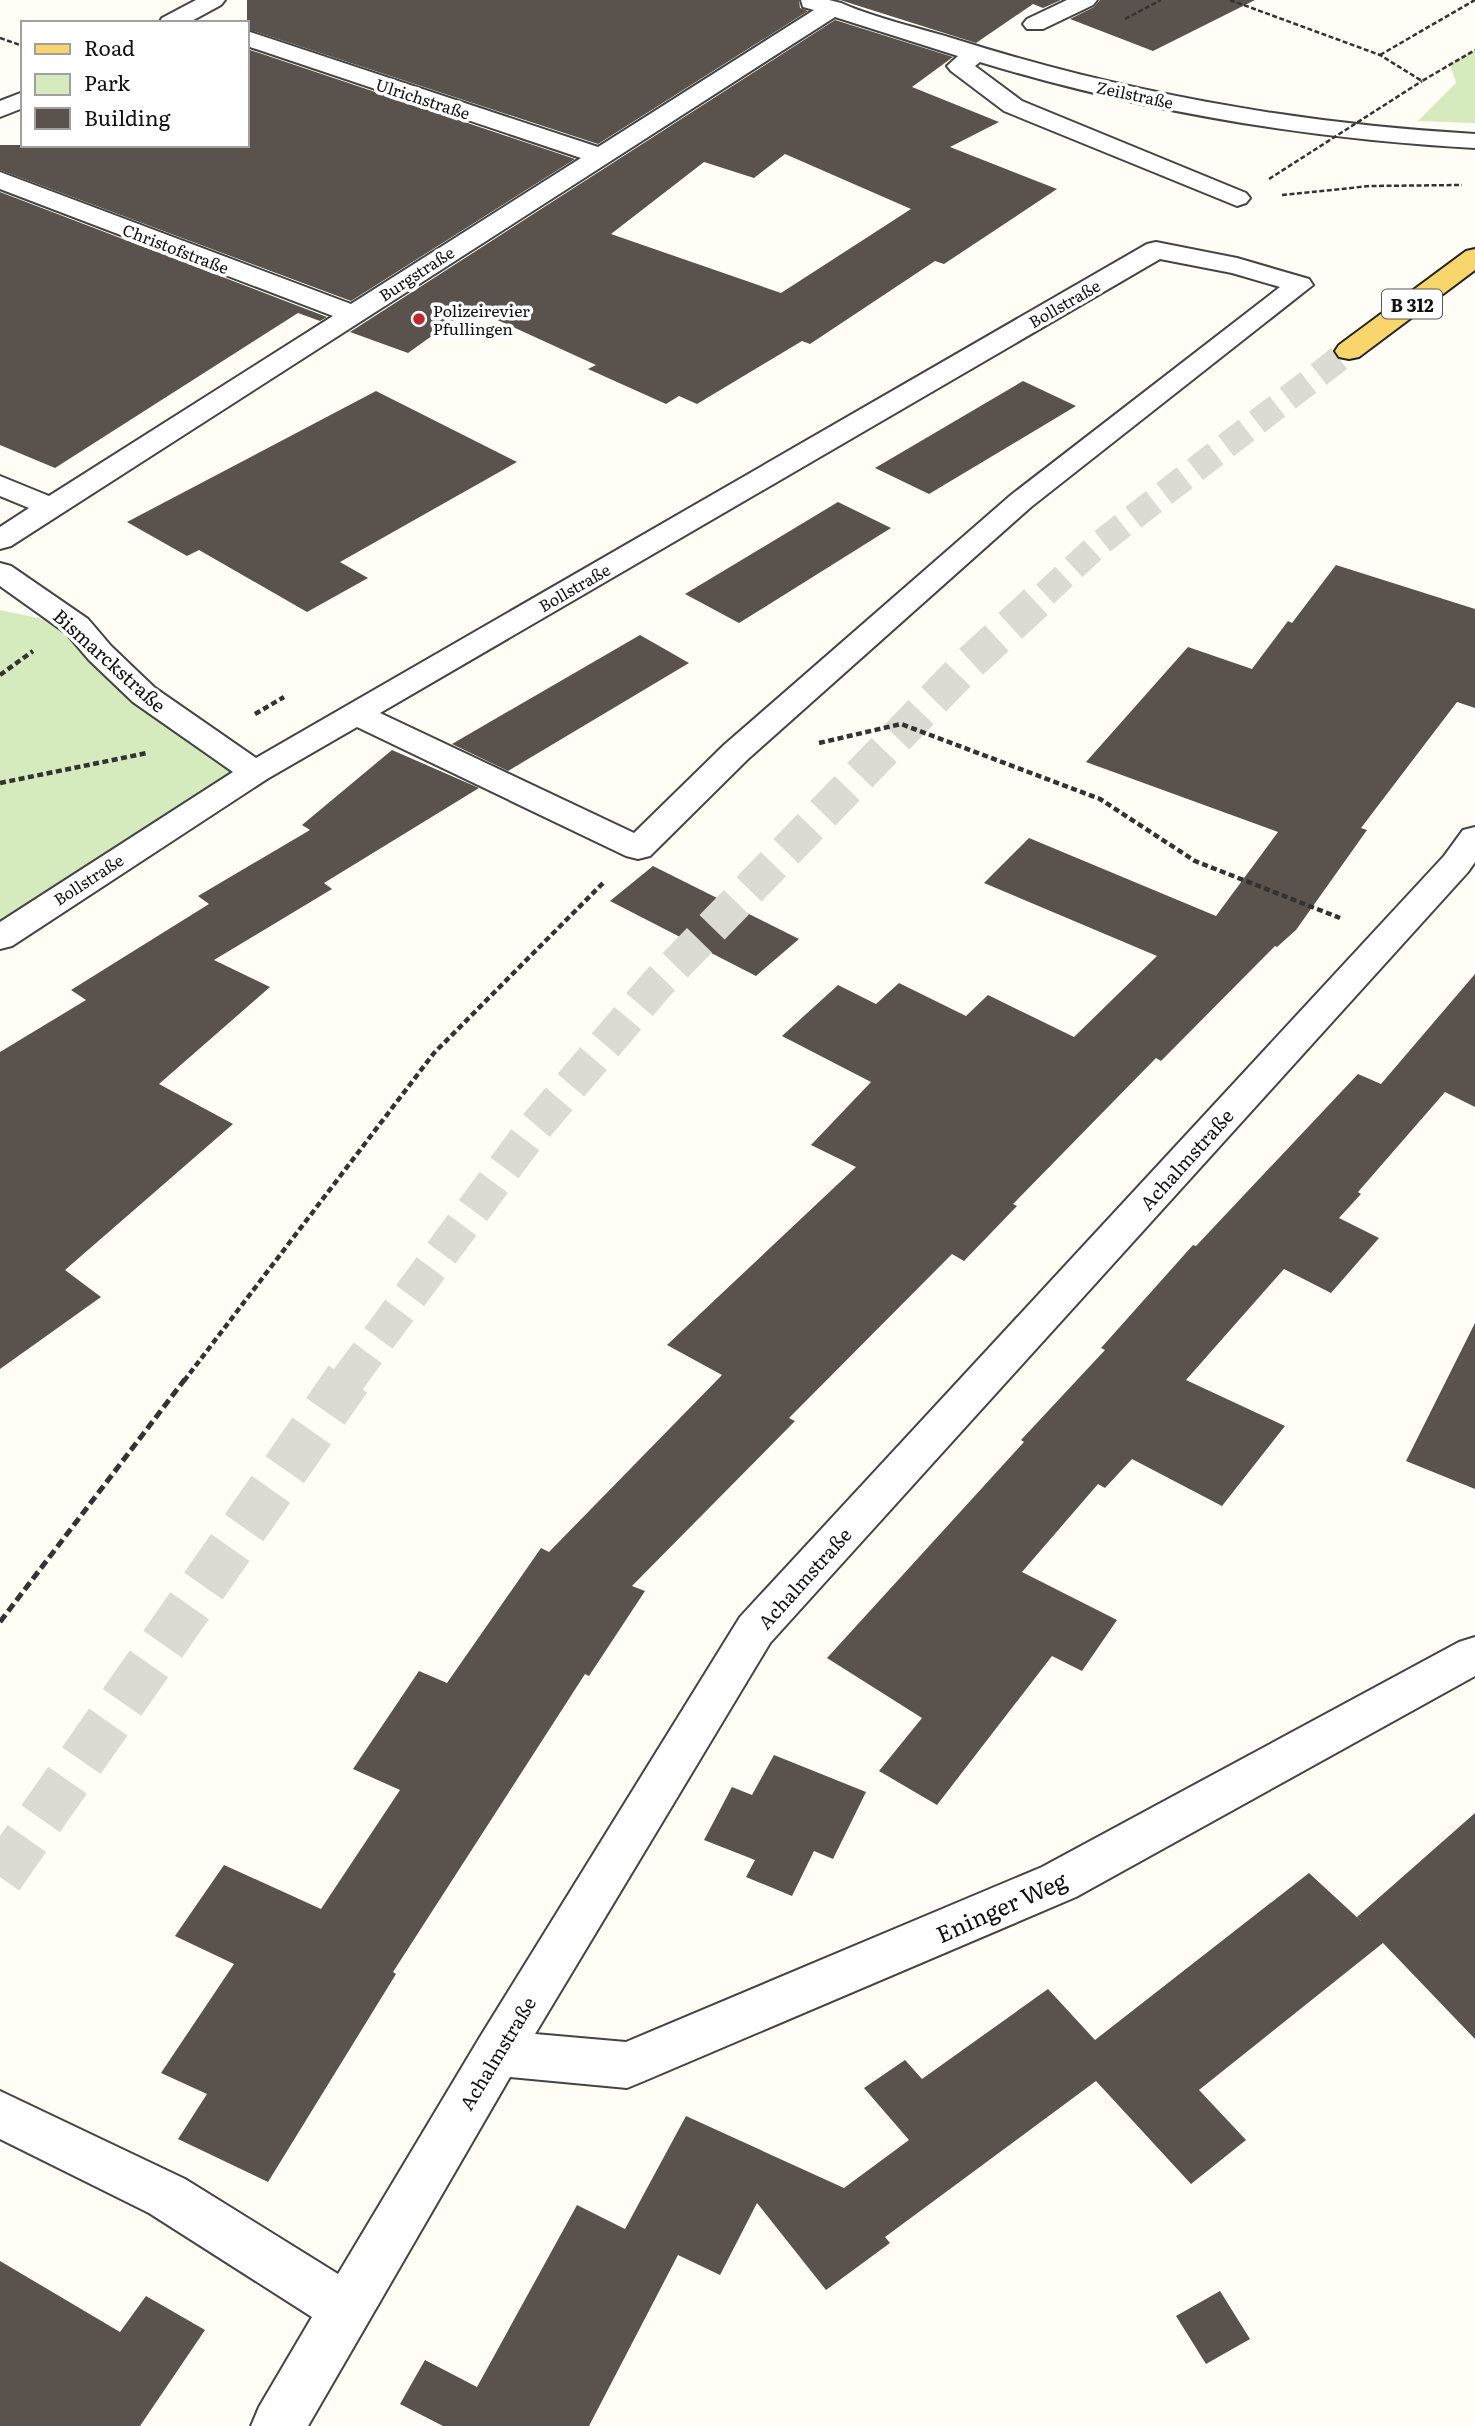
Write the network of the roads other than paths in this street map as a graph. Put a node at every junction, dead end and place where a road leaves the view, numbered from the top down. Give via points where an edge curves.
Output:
1 (213, 0) edge
2 (805, 0) edge
3 (1085, 0) edge
4 (833, 8) junction
5 (185, 20) edge
6 (1035, 24) dead end
7 (248, 38) edge
8 (977, 54) junction
9 (21, 100) edge
10 (0, 110) edge
11 (1475, 141) edge
12 (599, 156) junction
13 (0, 180) edge
14 (1237, 198) dead end
15 (1475, 257) edge
16 (353, 314) junction
17 (1349, 351) tunnel mouth
18 (0, 485) edge
19 (51, 507) junction
20 (0, 540) edge
21 (0, 572) edge
22 (356, 714) junction
23 (255, 772) junction
24 (1475, 838) edge
25 (0, 938) edge
26 (1475, 1655) edge
27 (497, 2053) junction
28 (0, 2114) edge
29 (346, 2309) junction
30 (278, 2426) edge

1 - 5 street
2 - 4 street, Zeilstraße
3 - 6 street
4 - 8 street, Zeilstraße
4 - 12 street, Burgstraße
7 - 12 street, Ulrichstraße
8 - 11 street, Zeilstraße via 1106,89 1295,125 1395,138
8 - 14 street via 958,65 1013,106
9 - 10 street
12 - 16 street, Burgstraße
13 - 16 street, Christofstraße
15 - 17 main road, B 312
16 - 19 street, Burgstraße
18 - 19 street
19 - 20 street, Burgstraße
21 - 23 street, Bismarckstraße via 77,625 127,680
22 - 22 street, Bollstraße via 638,848 736,752 1021,501 1300,285 1237,266 1156,250
22 - 23 street, Bollstraße
23 - 25 street, Bollstraße
24 - 27 street, Achalmstraße via 1389,938 755,1630
26 - 27 street, Eninger Weg via 1059,1882 627,2065
27 - 29 street, Achalmstraße
28 - 29 street via 167,2196
29 - 30 street, Achalmstraße

